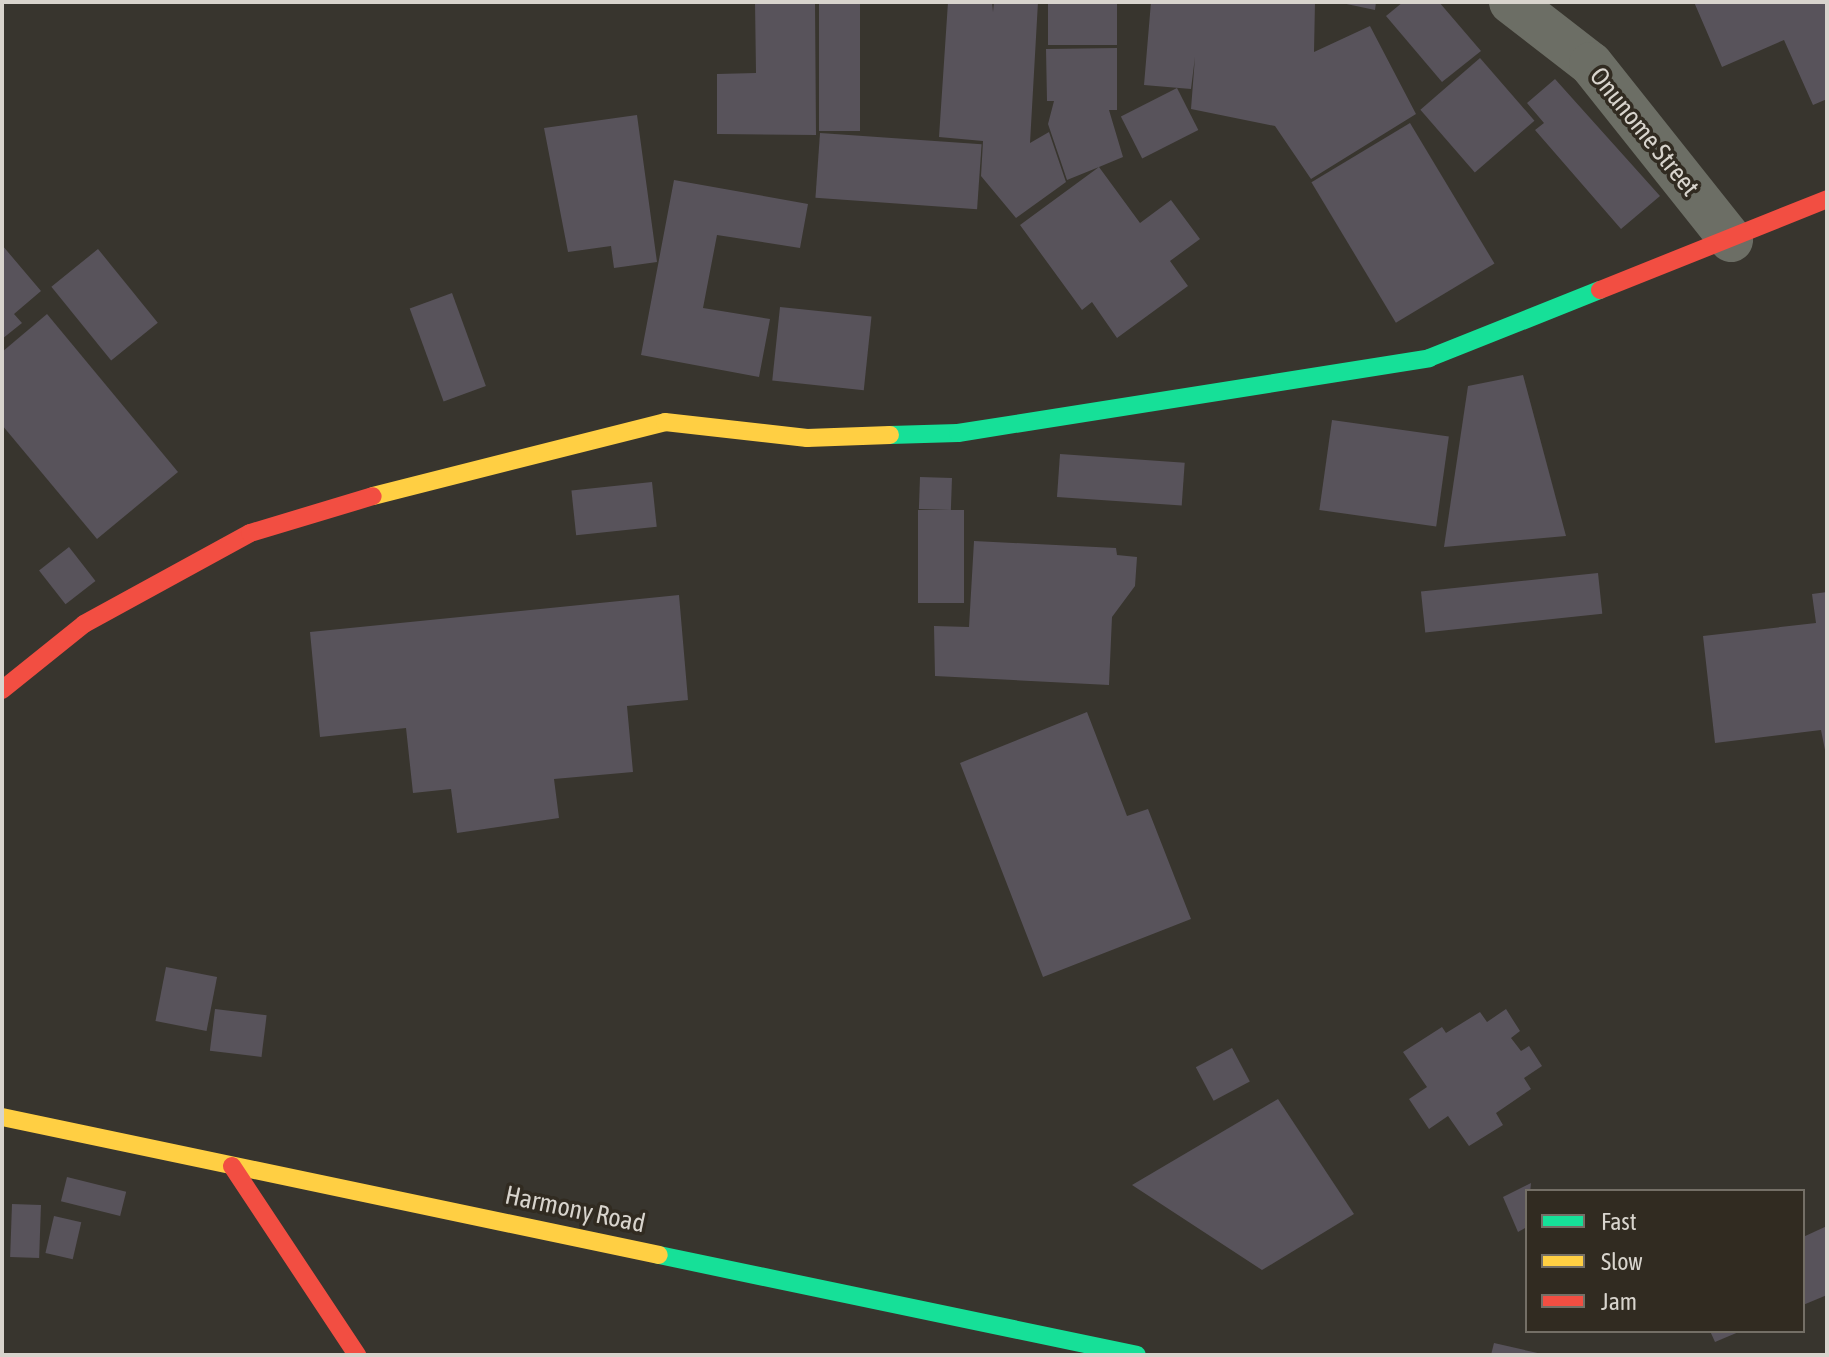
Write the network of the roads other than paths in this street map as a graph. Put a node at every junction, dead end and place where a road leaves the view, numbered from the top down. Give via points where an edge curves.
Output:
1 (1511, 2) edge
2 (1827, 199) edge
3 (1731, 240) junction
4 (2, 690) edge
5 (2, 1117) edge
6 (232, 1166) junction
7 (357, 1355) edge
8 (1137, 1355) edge

1 - 3 street, Onunome Street via 1591,64
2 - 3 street
3 - 4 street via 1429,358 958,433 807,438 665,422 466,468 250,533 84,624
5 - 6 street, Harmony Road
6 - 7 street
6 - 8 street, Harmony Road

